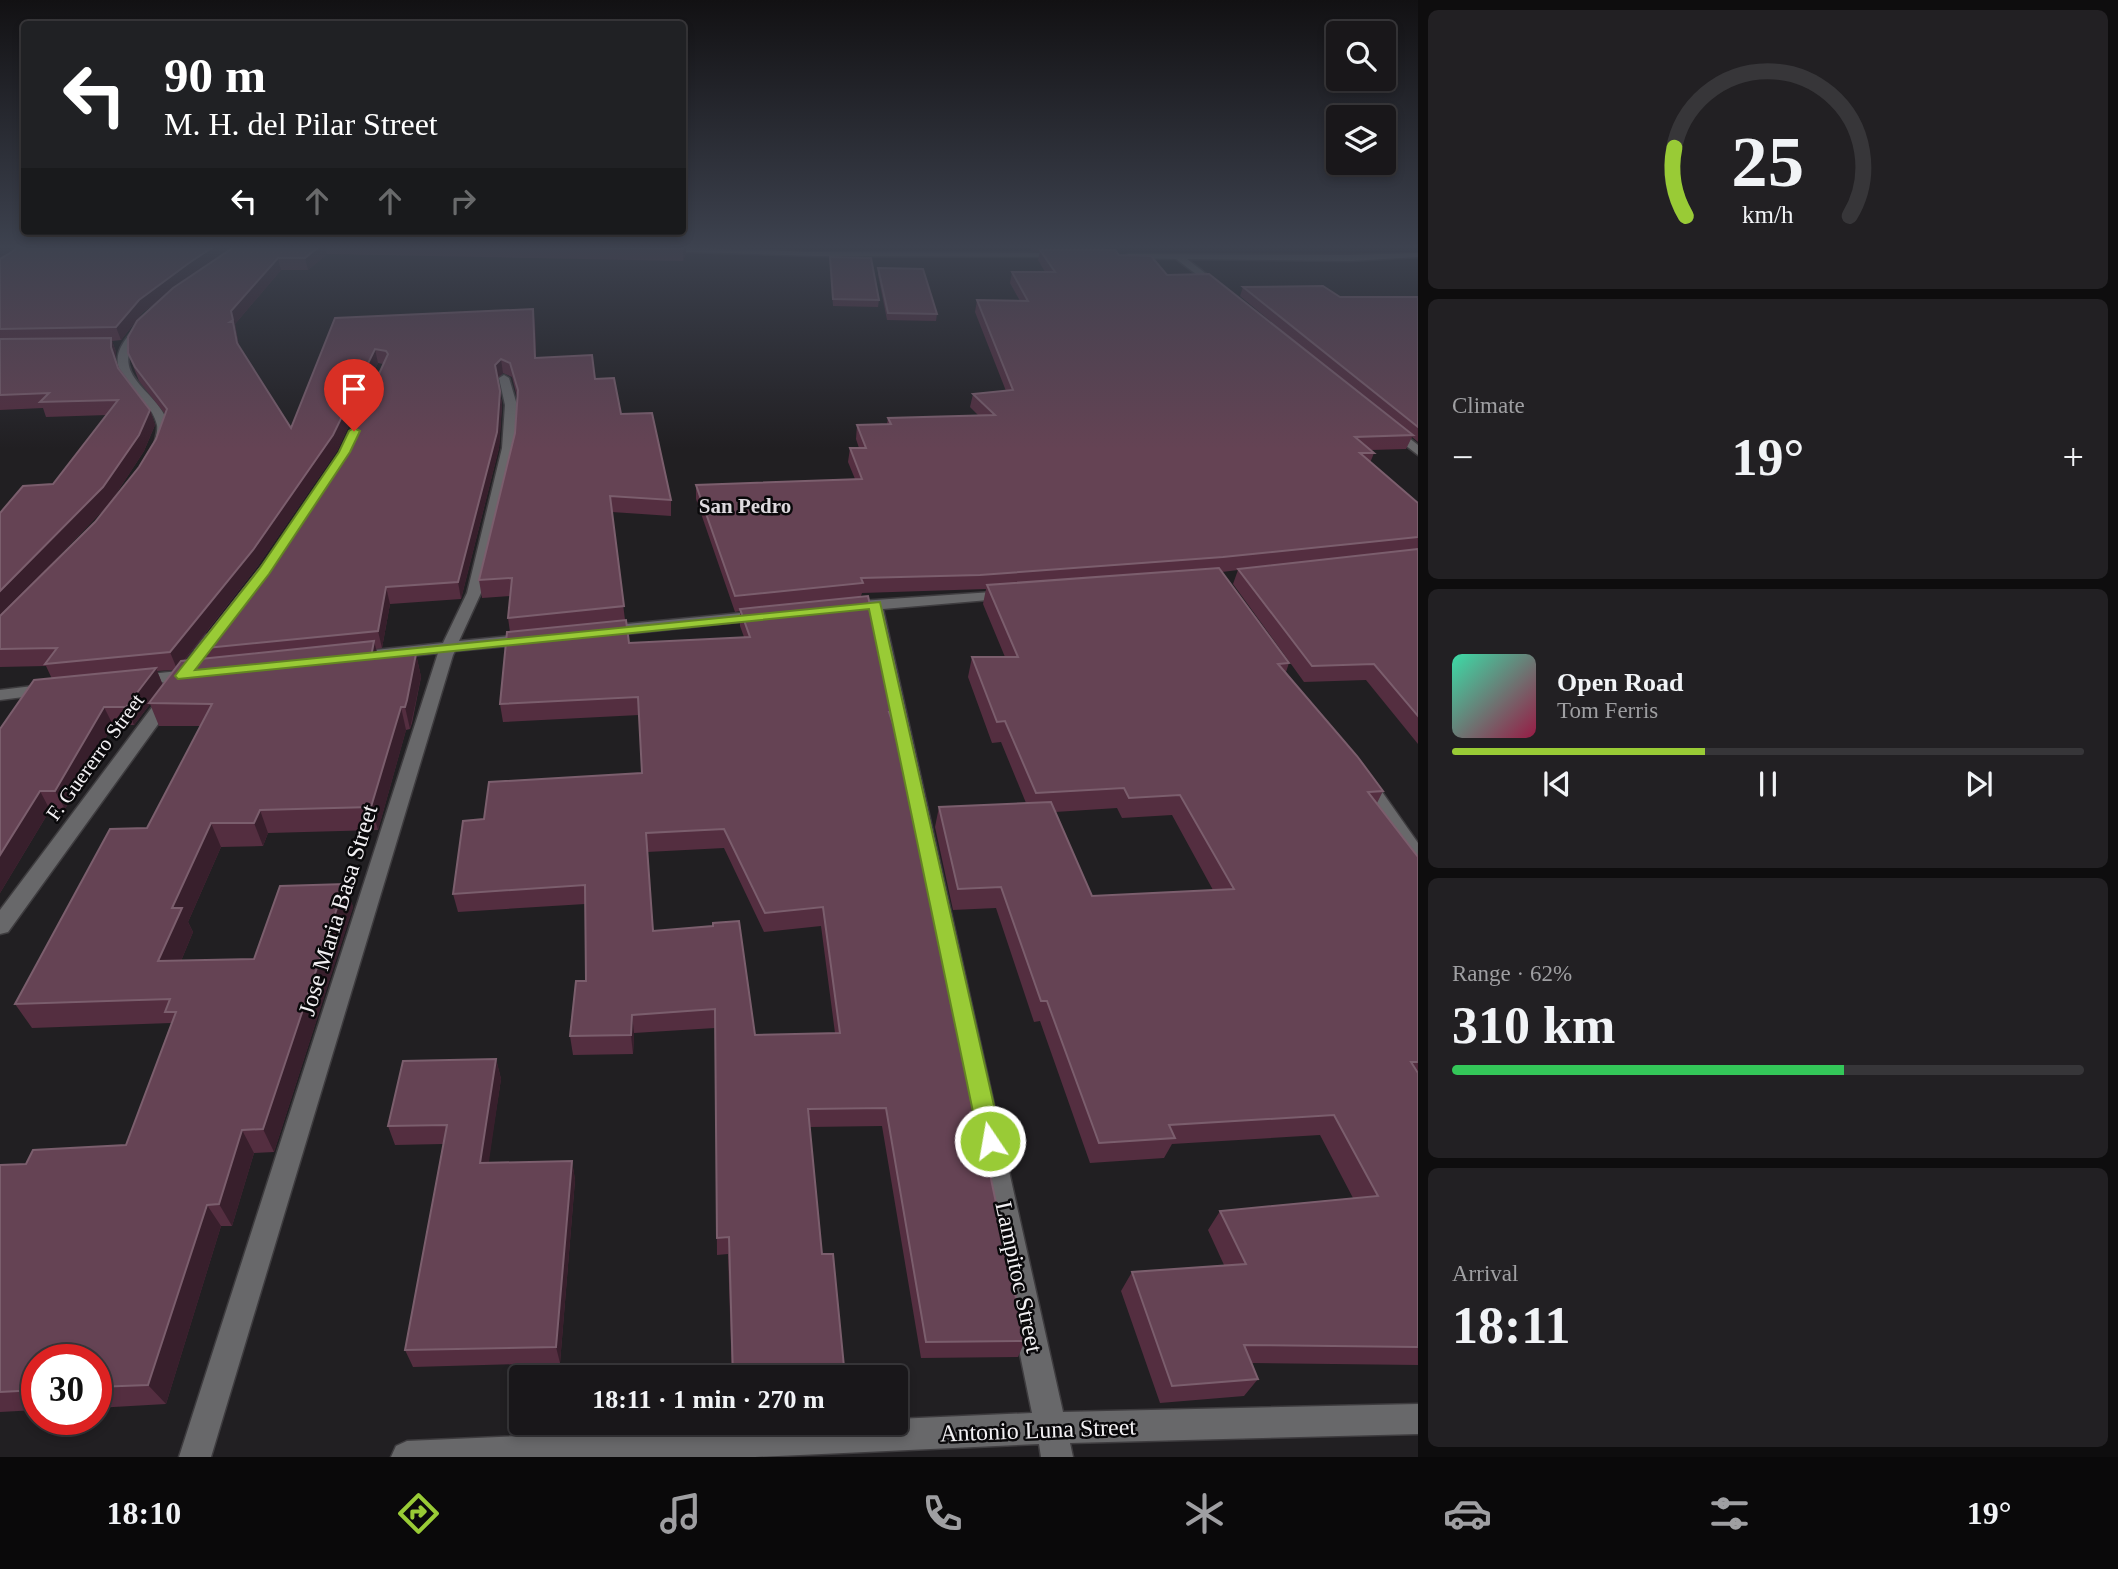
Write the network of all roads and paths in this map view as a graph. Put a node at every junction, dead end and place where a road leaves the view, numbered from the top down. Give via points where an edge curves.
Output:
1 (155, 313) edge
2 (110, 346) edge
3 (124, 346) junction
4 (504, 378) edge
5 (1387, 425) edge
6 (1418, 451) edge
7 (152, 457) edge
8 (1026, 593) edge
9 (875, 605) junction
10 (835, 609) edge
11 (781, 614) edge
12 (223, 624) edge
13 (594, 632) edge
14 (541, 638) edge
15 (448, 647) junction
16 (342, 658) edge
17 (209, 673) edge
18 (183, 676) junction
19 (118, 682) edge
20 (65, 688) edge
21 (0, 695) edge
22 (1356, 770) edge
23 (1418, 858) edge
24 (0, 926) edge
25 (1418, 1419) edge
26 (1054, 1443) edge
27 (195, 1457) edge
28 (407, 1457) edge

1 - 3 street
2 - 3 street
3 - 7 street via 125,371 164,425
4 - 15 street, Jose Maria Basa Street via 511,405 508,448 474,593
5 - 6 street
8 - 9 street
9 - 10 street
9 - 26 street, Lampitoc Street
11 - 13 street
12 - 18 street, F. Guererro Street
14 - 15 street
15 - 16 street
15 - 27 street, Jose Maria Basa Street
17 - 18 street
18 - 19 street
18 - 24 street, F. Guererro Street
20 - 21 street
22 - 23 street
25 - 26 street, Antonio Luna Street
26 - 28 street, Antonio Luna Street

